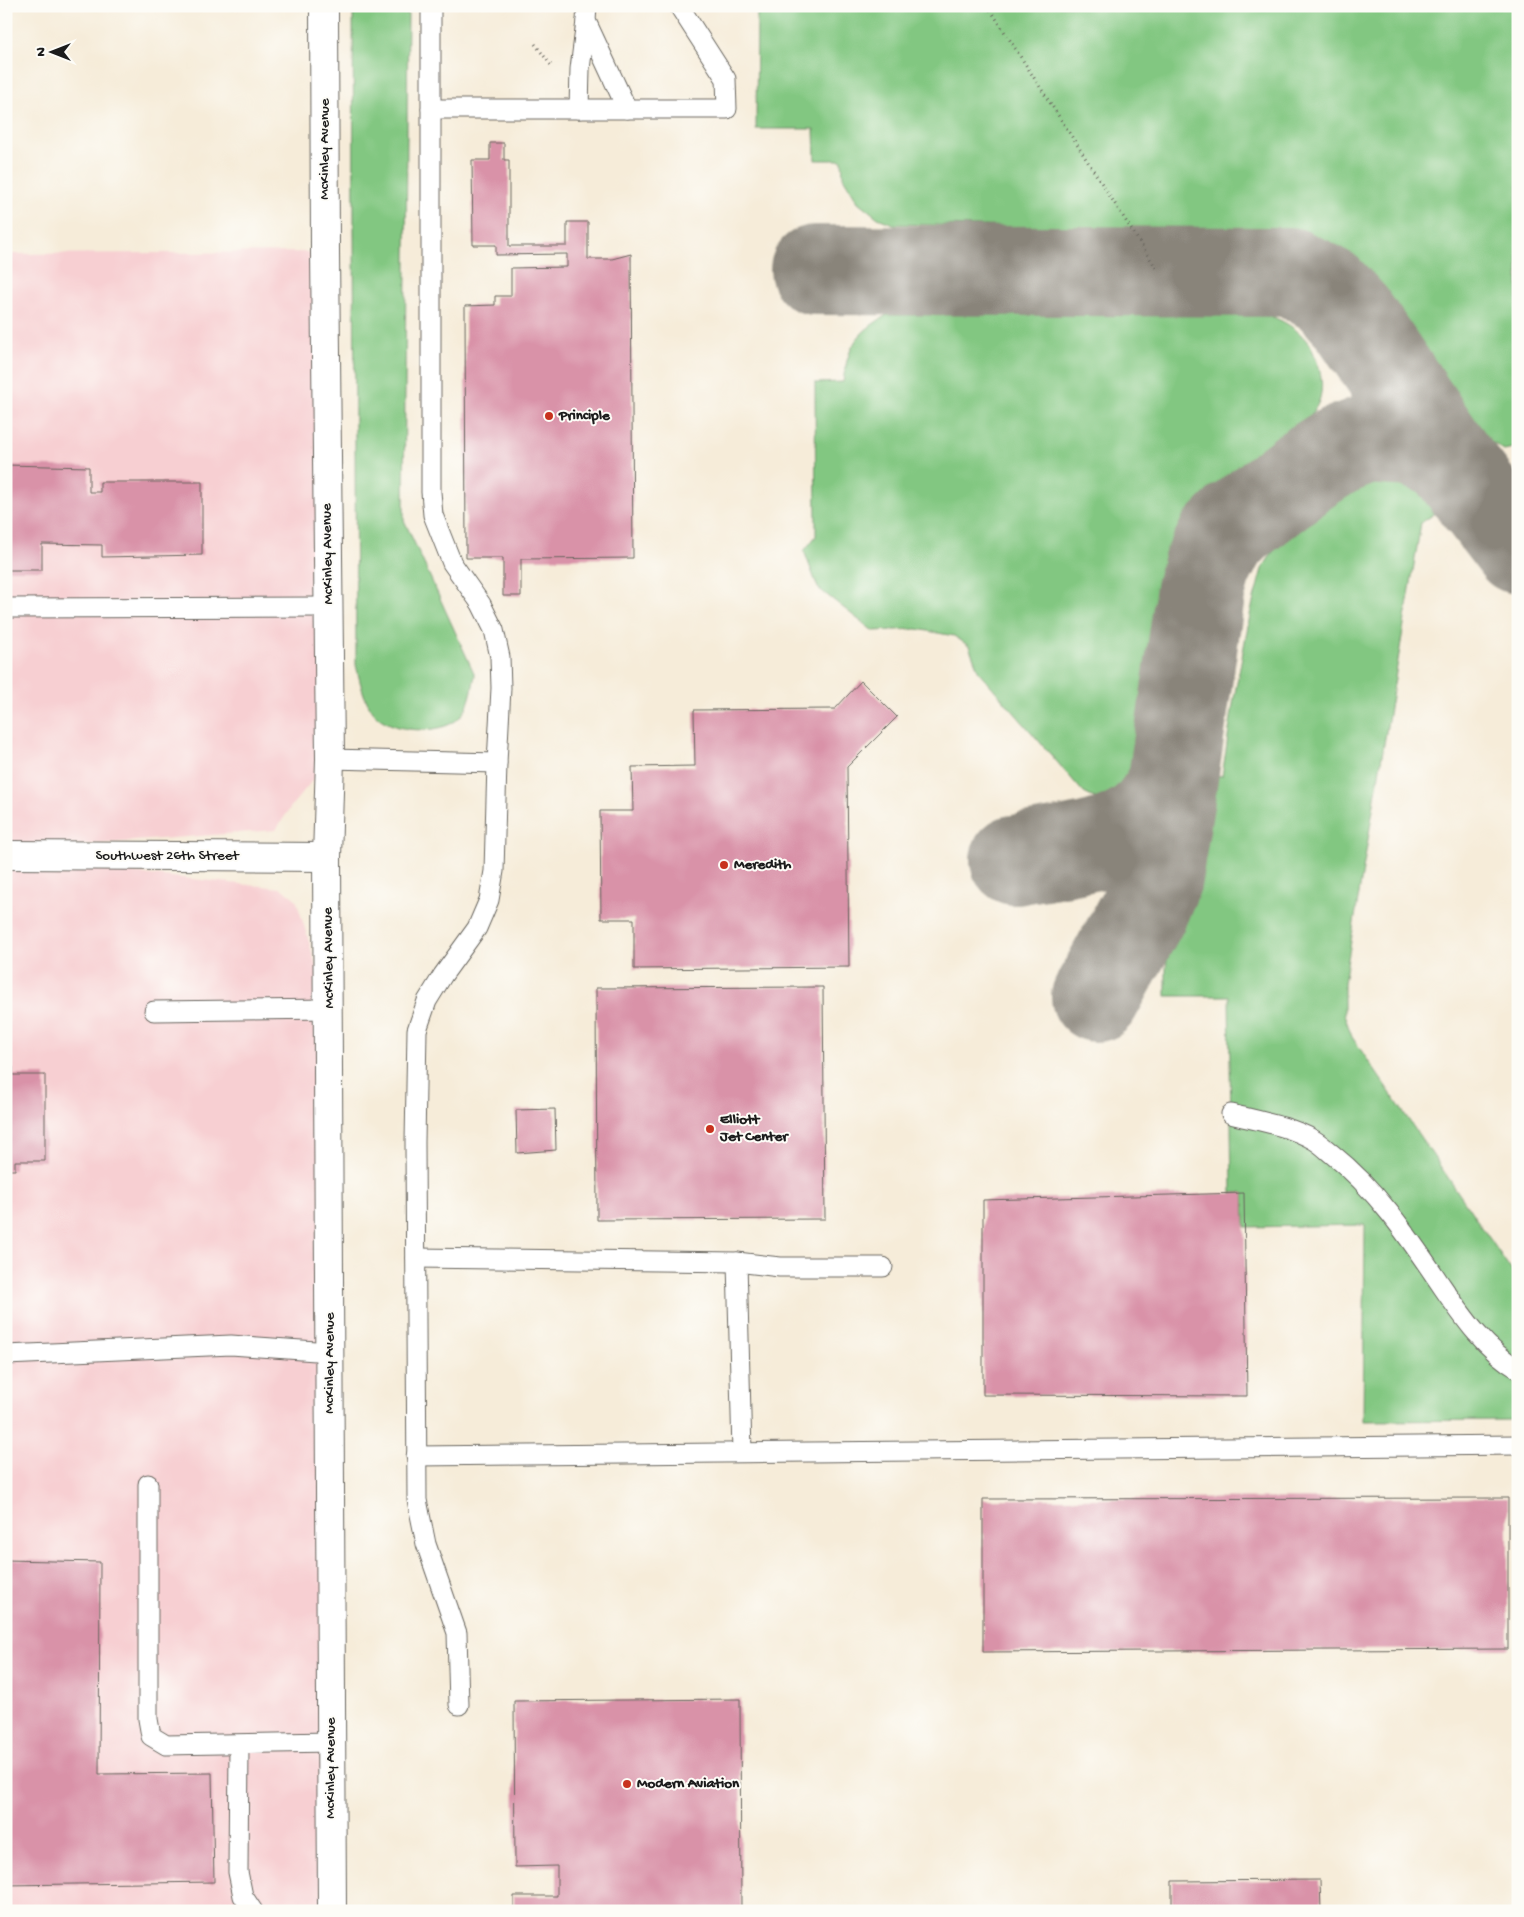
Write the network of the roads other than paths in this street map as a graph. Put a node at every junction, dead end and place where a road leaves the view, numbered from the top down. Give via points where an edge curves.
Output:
1 (324, 6) edge
2 (431, 6) edge
3 (679, 6) edge
4 (586, 14) edge
5 (431, 109) junction
6 (579, 109) junction
7 (627, 109) junction
8 (328, 607) junction
9 (6, 608) edge
10 (330, 759) junction
11 (497, 763) junction
12 (6, 855) edge
13 (328, 857) junction
14 (329, 1010) junction
15 (154, 1011) dead end
16 (1231, 1114) dead end
17 (416, 1258) junction
18 (737, 1262) junction
19 (883, 1266) dead end
20 (330, 1352) junction
21 (6, 1355) edge
22 (1518, 1369) edge
23 (1518, 1445) edge
24 (742, 1452) junction
25 (416, 1456) junction
26 (148, 1484) dead end
27 (458, 1705) dead end
28 (331, 1742) junction
29 (239, 1745) junction
30 (253, 1911) edge
31 (332, 1911) edge

1 - 8 main road, McKinley Avenue
2 - 5 lane
3 - 7 lane via 726,79 727,109
4 - 6 lane
4 - 7 lane
5 - 6 lane
5 - 11 lane via 433,515 452,563 481,604 494,630 500,657 501,688
6 - 7 lane
8 - 9 lane
8 - 10 main road, McKinley Avenue
10 - 11 lane
10 - 13 main road, McKinley Avenue
11 - 17 lane via 494,871 489,900 477,928 427,1001 417,1030
12 - 13 main road, Southwest 26th Street
13 - 14 main road, McKinley Avenue
14 - 15 lane
14 - 20 main road, McKinley Avenue
16 - 22 lane via 1314,1140 1347,1166 1375,1194 1414,1244 1485,1343
17 - 18 lane
17 - 25 lane
18 - 19 lane via 780,1267
18 - 24 lane
20 - 21 lane via 231,1345
20 - 28 main road, McKinley Avenue
23 - 24 lane
24 - 25 lane
25 - 27 lane via 417,1500 426,1544 457,1633
26 - 29 lane via 148,1719 151,1736 166,1745
28 - 29 lane
28 - 31 main road, McKinley Avenue
29 - 30 lane via 238,1872 243,1896

